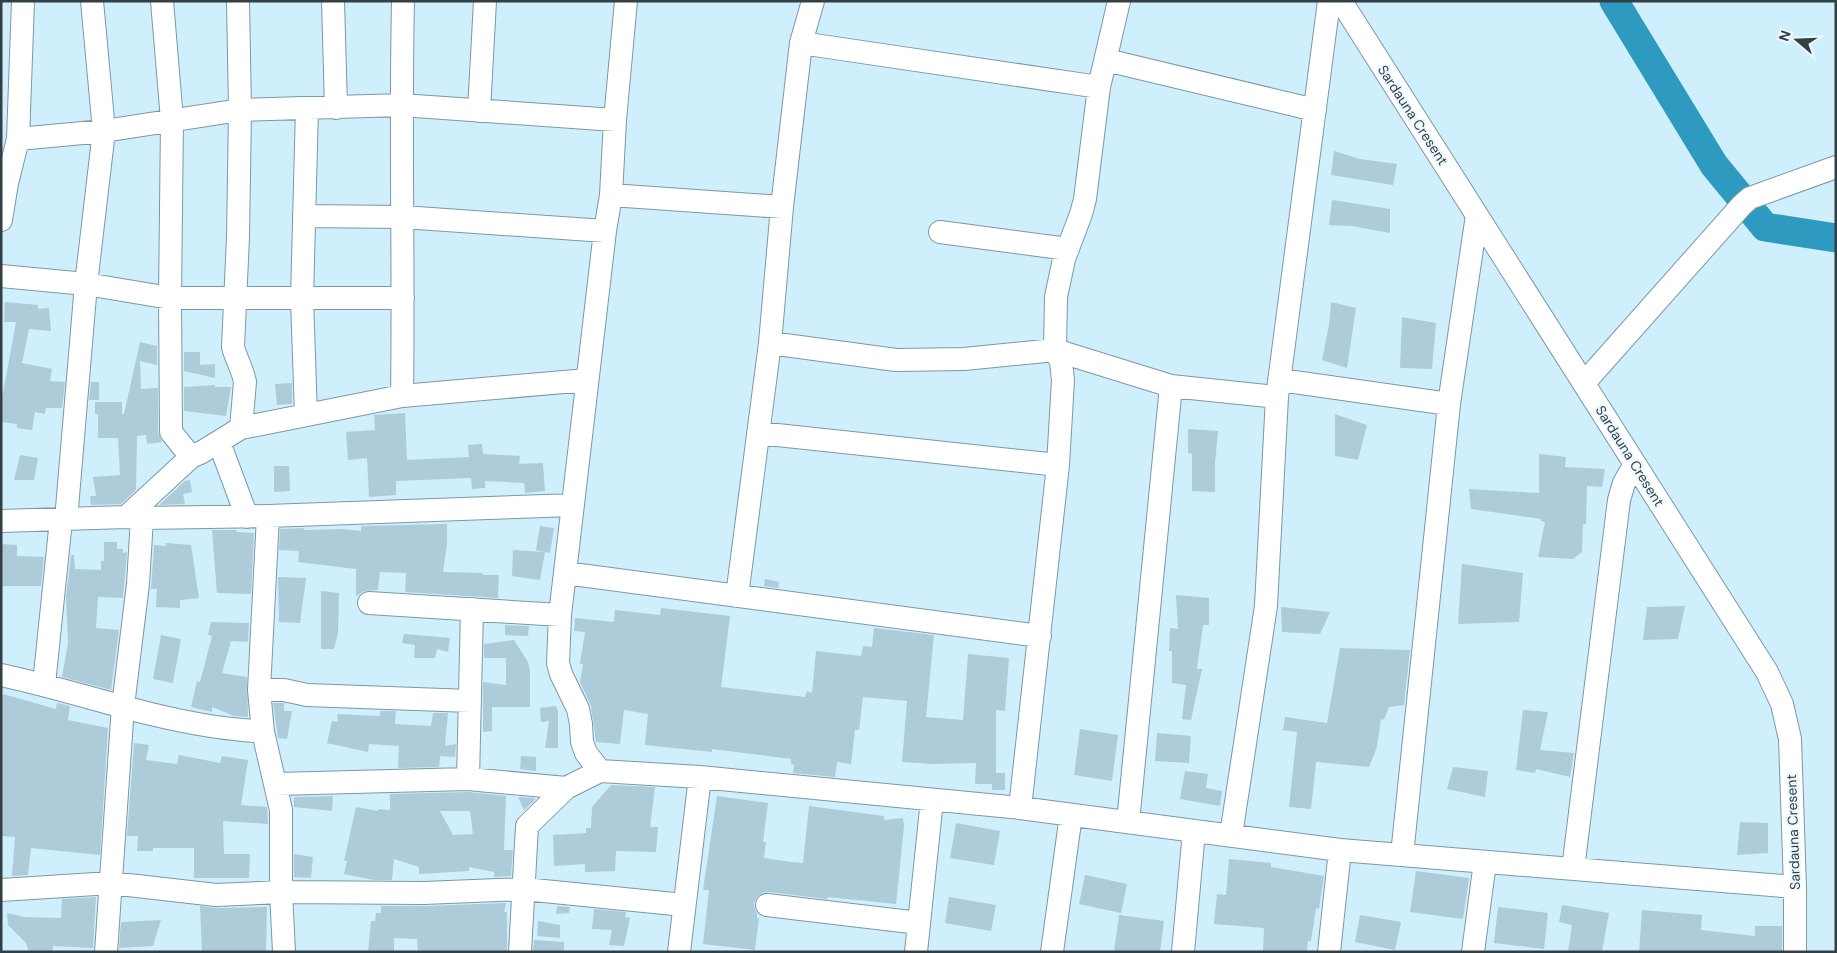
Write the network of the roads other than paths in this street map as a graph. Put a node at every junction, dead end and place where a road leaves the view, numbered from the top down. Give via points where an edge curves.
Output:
1 (23, 1) edge
2 (92, 1) edge
3 (162, 1) edge
4 (238, 1) edge
5 (333, 1) edge
6 (403, 1) edge
7 (485, 1) edge
8 (626, 1) edge
9 (814, 1) edge
10 (1119, 1) edge
11 (1329, 1) edge
12 (1340, 1) edge
13 (801, 44) junction
14 (1106, 60) junction
15 (1099, 87) junction
16 (11, 95) edge
17 (401, 105) junction
18 (307, 108) junction
19 (336, 108) junction
20 (240, 110) junction
21 (1315, 110) junction
22 (480, 111) junction
23 (172, 120) junction
24 (615, 120) junction
25 (104, 131) junction
26 (18, 139) junction
27 (1836, 167) edge
28 (4, 183) edge
29 (611, 195) junction
30 (782, 207) junction
31 (1477, 215) junction
32 (304, 216) junction
33 (403, 217) junction
34 (1, 220) edge
35 (605, 232) junction
36 (940, 232) dead end
37 (1068, 249) junction
38 (1, 276) edge
39 (86, 284) junction
40 (170, 298) junction
41 (403, 298) junction
42 (235, 299) junction
43 (302, 299) junction
44 (770, 343) junction
45 (1055, 350) junction
46 (587, 380) junction
47 (1584, 383) junction
48 (1171, 386) junction
49 (1278, 388) junction
50 (402, 396) junction
51 (1449, 404) junction
52 (306, 416) junction
53 (241, 428) junction
54 (758, 433) junction
55 (219, 442) junction
56 (191, 457) junction
57 (1635, 464) junction
58 (1058, 465) junction
59 (573, 505) junction
60 (257, 516) junction
61 (134, 518) junction
62 (63, 520) junction
63 (1, 521) edge
64 (565, 573) junction
65 (737, 596) junction
66 (368, 603) dead end
67 (472, 609) junction
68 (560, 615) junction
69 (1040, 636) junction
70 (1, 675) edge
71 (44, 684) junction
72 (260, 690) junction
73 (470, 701) junction
74 (123, 706) junction
75 (263, 732) junction
76 (600, 772) junction
77 (700, 777) junction
78 (468, 779) junction
79 (276, 784) junction
80 (566, 788) junction
81 (932, 800) junction
82 (1020, 808) junction
83 (1071, 815) junction
84 (1128, 822) junction
85 (1194, 831) junction
86 (1231, 835) junction
87 (1340, 850) junction
88 (1402, 855) junction
89 (1485, 862) junction
90 (1573, 870) junction
91 (111, 883) junction
92 (1795, 887) junction
93 (524, 889) junction
94 (1, 890) edge
95 (281, 892) junction
96 (684, 905) junction
97 (766, 905) dead end
98 (919, 923) junction
99 (106, 952) edge
100 (284, 952) edge
101 (520, 952) edge
102 (679, 952) edge
103 (916, 952) edge
104 (1052, 952) edge
105 (1183, 952) edge
106 (1329, 952) edge
107 (1473, 952) edge
108 (1795, 952) edge

1 - 16 street
2 - 25 street
3 - 23 street
4 - 20 street
5 - 19 street
6 - 17 street
7 - 22 street
8 - 24 street
9 - 13 street
10 - 14 street
11 - 21 street
12 - 31 street, Sardauna Cresent
13 - 15 street
13 - 30 street
14 - 15 street
14 - 21 street
15 - 37 street via 1085,199
16 - 26 street
17 - 19 street
17 - 22 street
17 - 33 street
18 - 19 street
18 - 20 street
18 - 32 street
20 - 23 street
20 - 42 street
21 - 49 street
22 - 24 street
23 - 25 street
23 - 40 street
24 - 29 street
25 - 26 street
25 - 39 street
26 - 28 street
27 - 47 street via 1746,202
28 - 34 street
29 - 30 street
29 - 35 street
30 - 44 street
31 - 47 street, Sardauna Cresent
31 - 51 street
32 - 33 street
32 - 43 street
33 - 35 street
33 - 41 street
35 - 46 street
36 - 37 street
37 - 45 street via 1056,297
38 - 39 street
39 - 40 street
39 - 62 street
40 - 42 street
40 - 56 street via 171,432
41 - 43 street
41 - 50 street
42 - 43 street
42 - 53 street via 233,347 245,382
43 - 52 street
44 - 45 street via 896,360 964,359
44 - 54 street
45 - 48 street
45 - 58 street via 1061,362 1063,380
46 - 50 street
46 - 59 street
47 - 57 street, Sardauna Cresent
48 - 49 street
48 - 84 street
49 - 51 street
49 - 86 street via 1266,606
50 - 52 street
51 - 88 street
52 - 53 street
53 - 55 street
54 - 58 street
54 - 65 street
55 - 56 street
55 - 60 street
56 - 61 street
57 - 90 street via 1619,500
57 - 92 street, Sardauna Cresent via 1767,672 1782,704 1790,739
58 - 69 street
59 - 60 street
59 - 64 street
60 - 61 street
60 - 72 street
61 - 62 street
61 - 74 street via 138,584
62 - 63 street
62 - 71 street
64 - 65 street
64 - 68 street
65 - 69 street
66 - 67 street
67 - 68 street
67 - 73 street
68 - 76 street via 558,663 578,709 582,742
69 - 82 street
70 - 71 street
71 - 74 street
72 - 73 street via 284,690 307,695
72 - 75 street
73 - 78 street
74 - 75 street via 210,726
74 - 91 street
75 - 79 street
76 - 77 street
76 - 80 street
77 - 81 street
77 - 96 street
78 - 79 street
78 - 80 street
79 - 95 street via 281,810
80 - 93 street via 527,826
81 - 82 street
81 - 98 street
82 - 83 street
83 - 84 street
83 - 104 street
84 - 85 street
85 - 86 street
85 - 105 street
86 - 87 street
87 - 88 street
87 - 106 street
88 - 89 street
89 - 90 street
89 - 107 street
90 - 92 street
91 - 94 street
91 - 95 street via 216,895
91 - 99 street
92 - 108 street, Sardauna Cresent
93 - 95 street via 424,893
93 - 96 street
93 - 101 street
95 - 100 street
96 - 102 street
97 - 98 street
98 - 103 street

